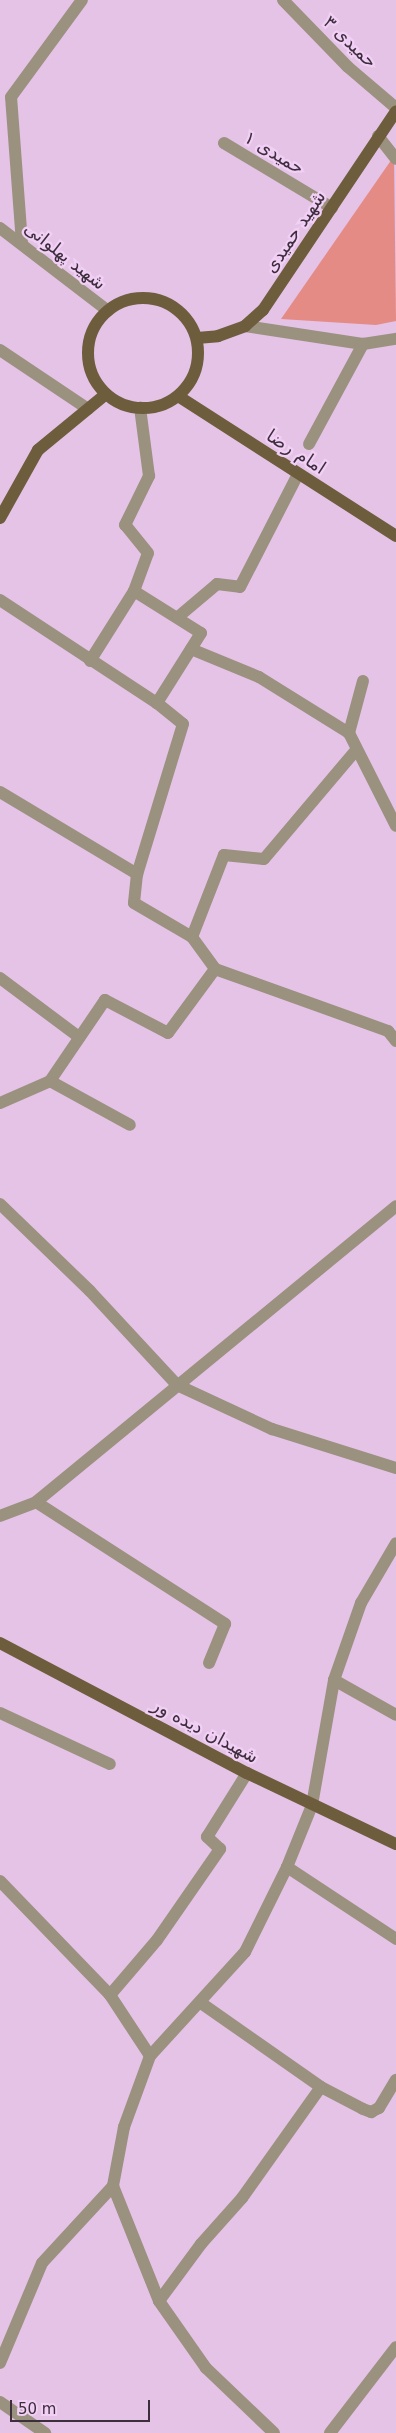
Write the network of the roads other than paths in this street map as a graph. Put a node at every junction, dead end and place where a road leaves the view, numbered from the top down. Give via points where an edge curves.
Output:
1 (82, 0) edge
2 (283, 0) edge
3 (396, 108) edge
4 (396, 111) edge
5 (378, 136) junction
6 (224, 143) dead end
7 (396, 159) edge
8 (332, 208) junction
9 (0, 228) edge
10 (22, 243) junction
11 (108, 311) junction
12 (245, 326) junction
13 (197, 338) junction
14 (396, 339) edge
15 (363, 344) junction
16 (0, 350) edge
17 (106, 394) junction
18 (178, 396) junction
19 (140, 408) junction
20 (88, 409) junction
21 (309, 444) dead end
22 (298, 474) junction
23 (0, 518) edge
24 (396, 536) edge
25 (134, 591) junction
26 (0, 600) edge
27 (178, 618) junction
28 (191, 649) junction
29 (90, 661) junction
30 (363, 681) dead end
31 (157, 703) junction
32 (349, 733) junction
33 (356, 750) junction
34 (0, 792) edge
35 (396, 826) edge
36 (137, 874) junction
37 (192, 937) junction
38 (216, 968) junction
39 (0, 978) edge
40 (392, 1026) edge
41 (79, 1038) junction
42 (396, 1041) edge
43 (50, 1080) junction
44 (0, 1103) edge
45 (130, 1125) dead end
46 (0, 1204) edge
47 (396, 1206) edge
48 (177, 1385) junction
49 (396, 1468) edge
50 (36, 1502) junction
51 (0, 1516) edge
52 (396, 1543) edge
53 (0, 1644) edge
54 (209, 1663) dead end
55 (334, 1680) junction
56 (0, 1713) edge
57 (396, 1715) edge
58 (110, 1764) dead end
59 (247, 1773) junction
60 (312, 1805) junction
61 (396, 1844) edge
62 (287, 1867) junction
63 (0, 1881) edge
64 (396, 1940) edge
65 (110, 1995) junction
66 (201, 2003) junction
67 (150, 2056) junction
68 (396, 2080) edge
69 (321, 2087) junction
70 (113, 2186) junction
71 (159, 2301) junction
72 (396, 2348) edge
73 (0, 2363) edge
74 (0, 2402) edge
75 (45, 2433) edge
76 (274, 2433) edge
77 (330, 2433) edge

1 - 10 street via 12,97
2 - 3 street, حمیدی ۳ via 348,67
4 - 5 main road, شهید حمیدی
5 - 7 street
5 - 8 main road, شهید حمیدی
6 - 8 street, حمیدی ۱
8 - 12 main road, شهید حمیدی via 264,310
9 - 10 street, شهید پهلوانی
10 - 11 street, شهید پهلوانی
11 - 13 main road via 129,299 147,297 166,302 181,312
11 - 17 main road via 98,320 90,336 88,354 89,369
12 - 13 main road, شهید حمیدی via 218,336
12 - 15 street
13 - 18 main road via 199,351 195,372
14 - 15 street
15 - 21 street
16 - 20 street
17 - 19 main road via 118,402
17 - 20 main road
18 - 19 main road via 164,404
18 - 22 main road, امام رضا
19 - 25 street via 149,476 125,525 148,553
20 - 23 main road via 38,450
22 - 24 main road, امام رضا
22 - 27 street via 240,587 217,584
25 - 27 street
25 - 29 street
26 - 29 street
27 - 28 street via 201,633
28 - 31 street
28 - 32 street via 259,677
29 - 31 street
30 - 32 street
31 - 36 street via 183,724
32 - 33 street
33 - 35 street
33 - 37 street via 264,859 224,855
34 - 36 street
36 - 37 street via 134,903
37 - 38 street
38 - 40 street
38 - 41 street via 168,1033 105,1000
39 - 41 street
40 - 42 street
41 - 43 street
43 - 44 street
43 - 45 street
46 - 48 street via 90,1291
47 - 48 street
48 - 49 street via 272,1429
48 - 50 street
50 - 51 street
50 - 54 street via 225,1624
52 - 55 street via 360,1603
53 - 59 main road, شهیدان دیده ور
55 - 57 street
55 - 60 street
56 - 58 street
59 - 60 main road, شهیدان دیده ور
59 - 65 street via 207,1837 220,1849 156,1940
60 - 61 main road, شهیدان دیده ور
60 - 62 street
62 - 64 street
62 - 66 street via 245,1952
63 - 65 street
65 - 67 street
66 - 67 street
66 - 69 street
67 - 70 street via 124,2127
68 - 69 street via 379,2108 371,2112
69 - 71 street via 242,2198 201,2244
70 - 71 street
70 - 73 street via 42,2263
71 - 76 street via 206,2368
72 - 77 street
74 - 75 street

